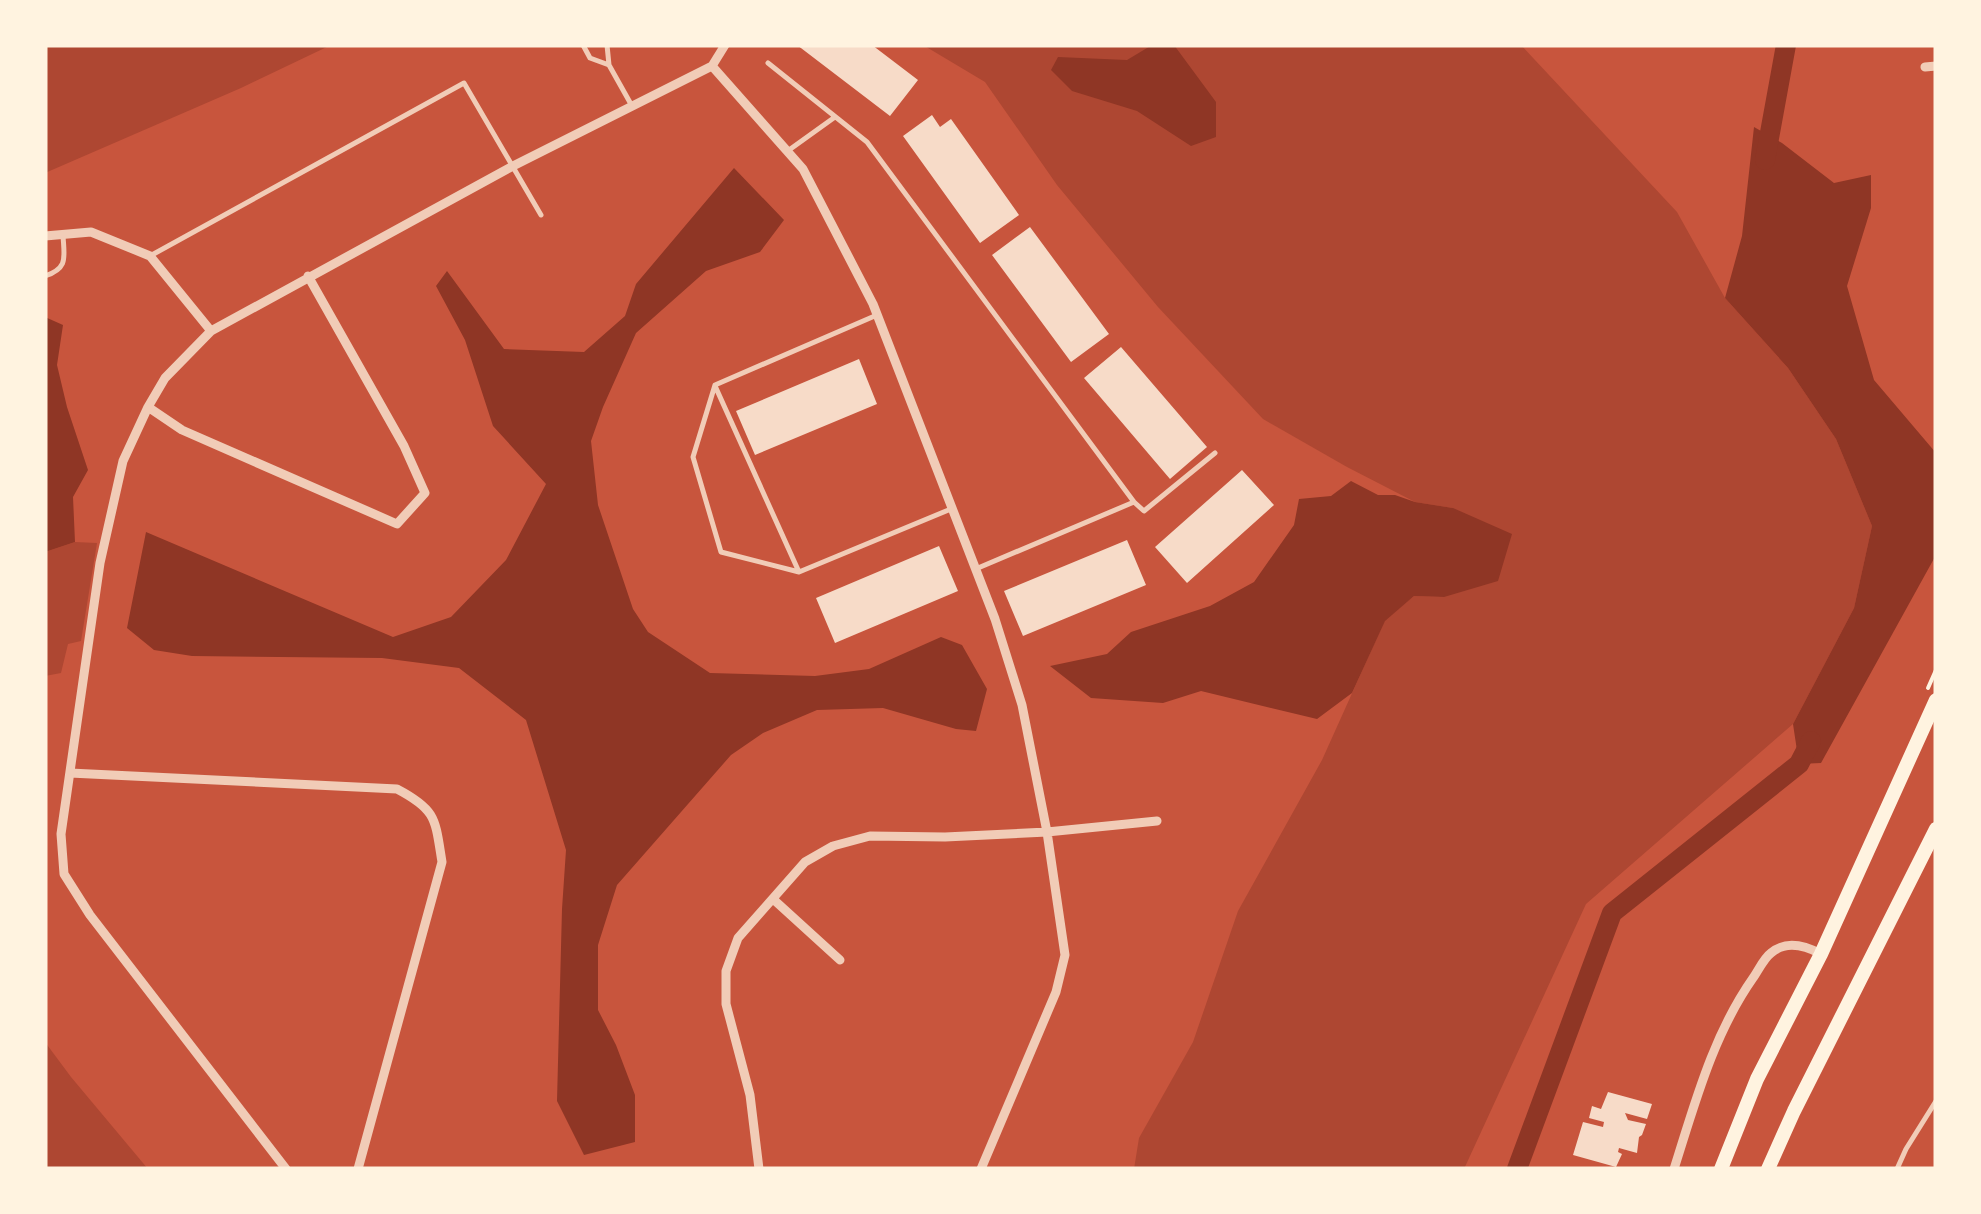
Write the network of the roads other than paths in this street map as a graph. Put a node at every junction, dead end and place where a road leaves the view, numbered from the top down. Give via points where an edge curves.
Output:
1 (582, 45) edge
2 (607, 45) edge
3 (725, 45) edge
4 (768, 63) dead end
5 (609, 65) junction
6 (712, 66) junction
7 (632, 106) junction
8 (835, 116) junction
9 (787, 152) junction
10 (513, 166) junction
11 (541, 215) dead end
12 (63, 235) junction
13 (45, 236) edge
14 (150, 256) junction
15 (45, 276) edge
16 (308, 276) junction
17 (877, 315) junction
18 (211, 331) junction
19 (714, 385) junction
20 (148, 407) junction
21 (1214, 453) dead end
22 (1134, 502) junction
23 (951, 508) junction
24 (975, 569) junction
25 (800, 572) junction
26 (1936, 700) edge
27 (70, 773) junction
28 (1156, 821) dead end
29 (1936, 829) edge
30 (1047, 832) junction
31 (772, 900) junction
32 (1821, 954) junction
33 (840, 960) dead end
34 (1936, 1101) edge
35 (286, 1169) edge
36 (358, 1169) edge
37 (759, 1169) edge
38 (981, 1169) edge
39 (1674, 1169) edge
40 (1721, 1169) edge
41 (1768, 1169) edge
42 (1897, 1169) edge

1 - 5 lane via 590,58
2 - 5 lane
3 - 6 street
4 - 8 lane
5 - 7 lane
6 - 7 street
6 - 9 street
7 - 10 street
8 - 9 lane
8 - 22 lane via 867,142
9 - 17 street via 803,169
10 - 11 lane
10 - 14 lane via 464,83
10 - 16 street
12 - 13 street
12 - 14 street via 92,232
12 - 15 lane via 64,262
14 - 18 street
16 - 18 street
16 - 20 street via 425,493 397,524 182,430
17 - 19 lane
17 - 23 street
18 - 20 street via 165,378
19 - 25 lane
19 - 25 lane via 693,458 721,552
20 - 27 street via 123,461 100,563
21 - 22 lane via 1144,511
22 - 24 lane
23 - 24 street
23 - 25 lane
24 - 30 street via 1022,704
26 - 32 main road
27 - 35 street via 61,834 64,874
27 - 36 street via 396,789 422,802 436,824 442,862
28 - 30 street
29 - 41 main road
30 - 31 street via 870,836 806,862
30 - 38 street via 1064,955 1056,992
31 - 33 street
31 - 37 street via 738,938 726,971 726,1004 750,1095
32 - 39 street via 1787,945 1770,953 1736,1002 1706,1068
32 - 40 main road via 1757,1079
34 - 42 lane

